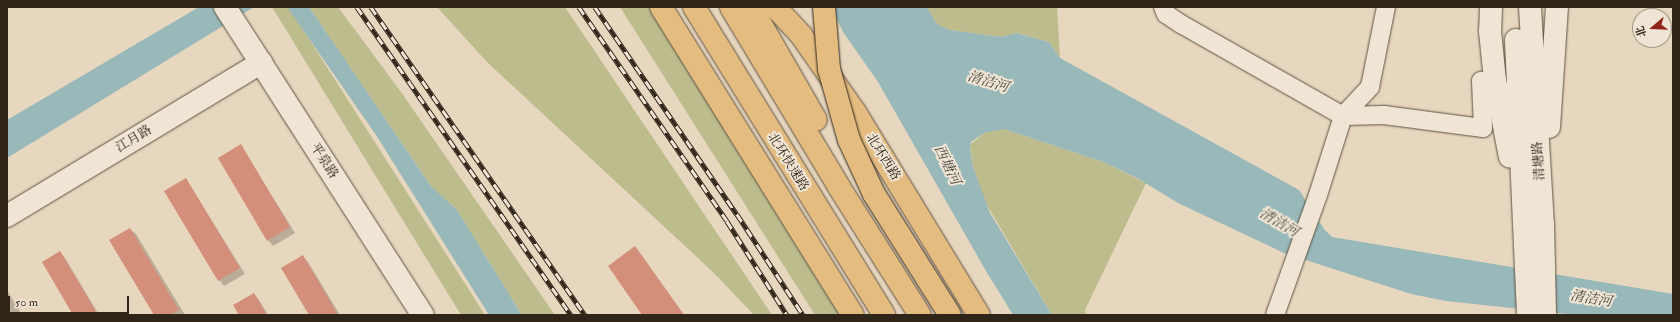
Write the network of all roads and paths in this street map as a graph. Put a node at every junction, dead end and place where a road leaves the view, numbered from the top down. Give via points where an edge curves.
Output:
1 (225, 7) edge
2 (661, 7) edge
3 (694, 7) edge
4 (731, 7) edge
5 (751, 7) edge
6 (775, 7) edge
7 (782, 7) edge
8 (824, 7) edge
9 (1163, 7) edge
10 (1386, 7) edge
11 (1491, 7) edge
12 (1557, 7) edge
13 (1523, 11) edge
14 (801, 35) junction
15 (261, 63) junction
16 (1495, 80) junction
17 (1343, 116) junction
18 (7, 216) edge
19 (1533, 224) junction
20 (890, 268) junction
21 (1535, 269) junction
22 (423, 315) edge
23 (853, 315) edge
24 (884, 315) edge
25 (920, 315) edge
26 (950, 315) edge
27 (979, 315) edge
28 (1275, 315) edge
29 (1528, 315) edge
30 (1545, 315) edge

1 - 15 main road, 平泉路
2 - 23 main road
3 - 24 main road, 北环快速路
4 - 20 main road
5 - 20 main road via 831,146
6 - 14 main road, 北环西路
7 - 14 main road
8 - 26 main road, bridge via 830,69 849,140 874,194
9 - 17 street via 1166,14 1181,24
10 - 17 street via 1370,86
11 - 16 main road via 1490,31
12 - 19 main road
13 - 19 main road, 清塘路
14 - 27 main road, 北环西路 via 886,160
15 - 18 main road, 江月路
15 - 22 main road, 平泉路
16 - 17 street via 1481,80 1483,128 1384,114
16 - 19 main road
17 - 28 street
19 - 21 main road, 清塘路
20 - 25 main road
21 - 29 main road, 清塘路
21 - 30 main road, 清塘路

